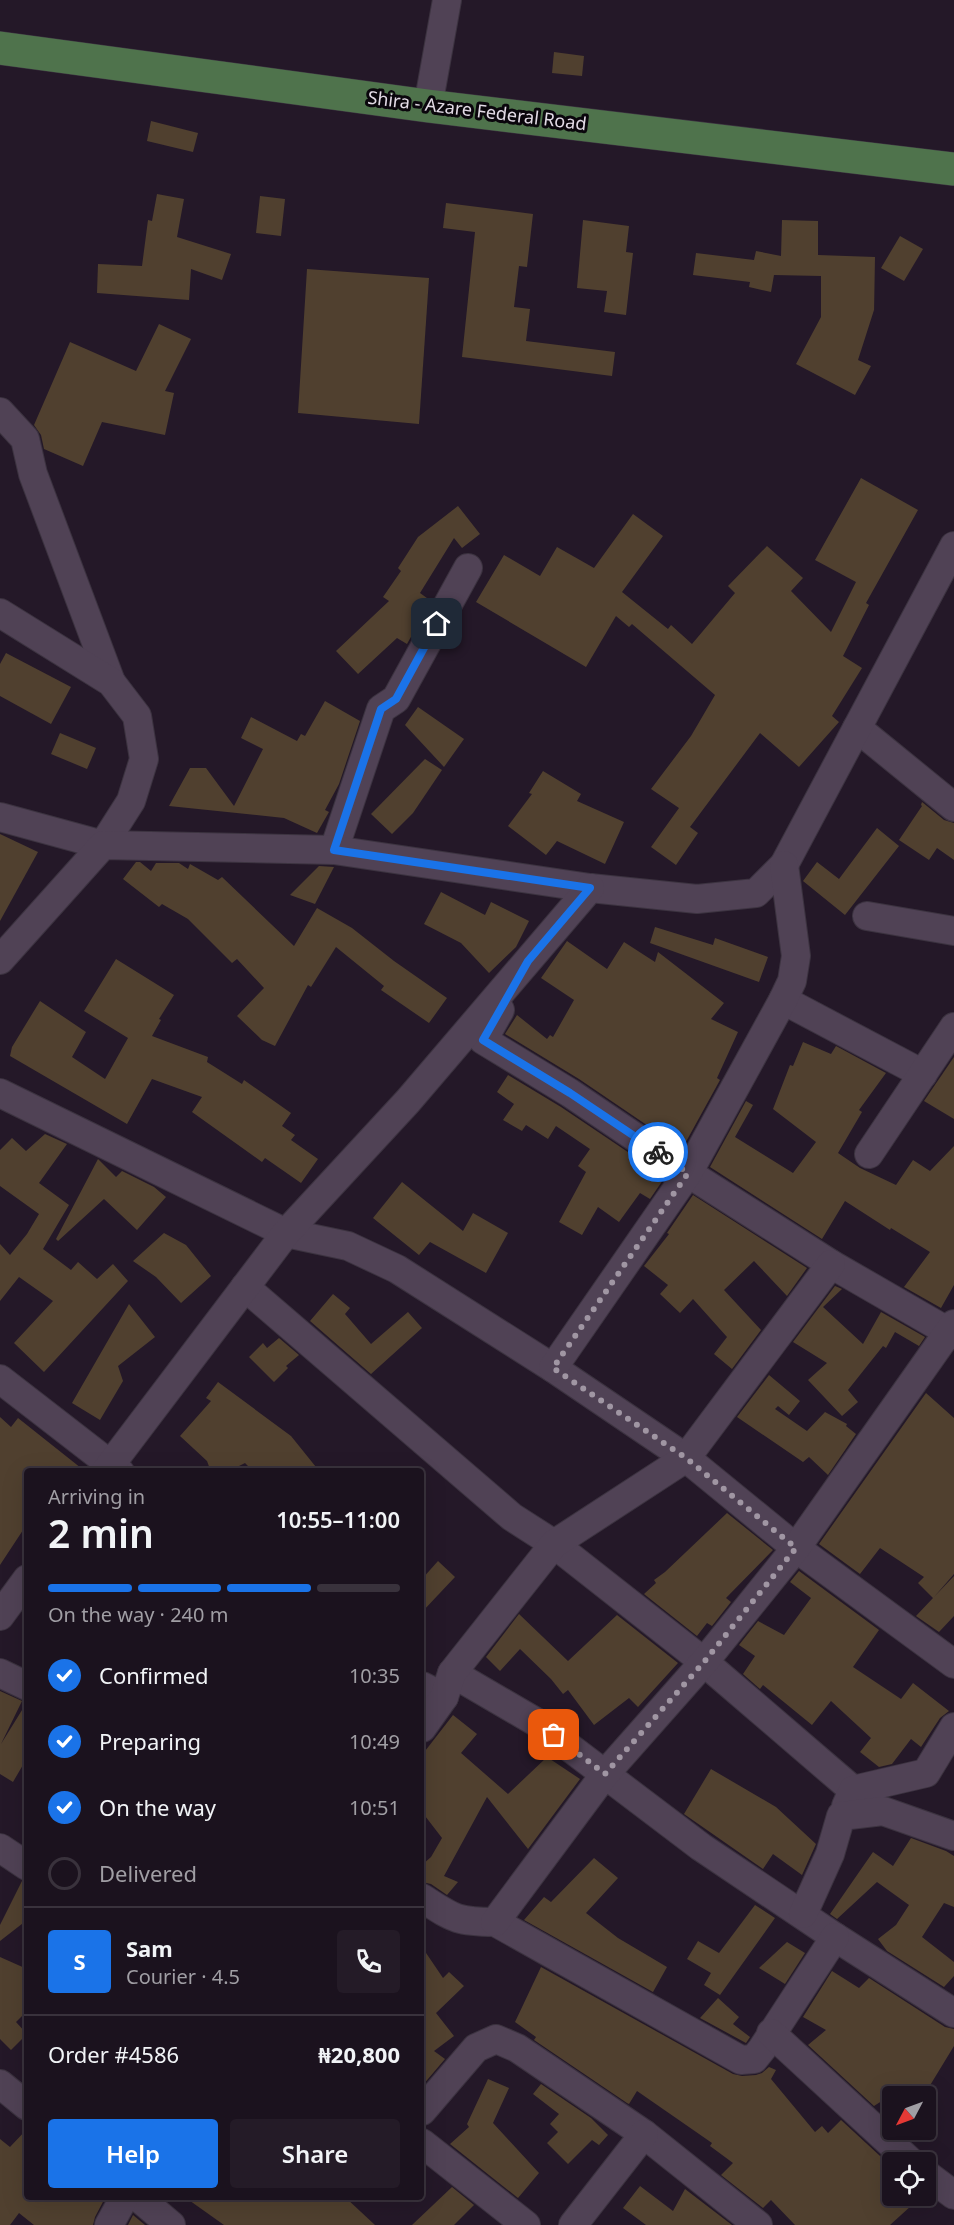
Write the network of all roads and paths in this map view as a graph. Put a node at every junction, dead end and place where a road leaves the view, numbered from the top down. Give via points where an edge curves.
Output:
1 (447, 0) edge
2 (0, 48) edge
3 (428, 106) junction
4 (954, 169) edge
5 (0, 412) edge
6 (954, 546) edge
7 (468, 568) dead end
8 (0, 613) edge
9 (111, 682) junction
10 (856, 728) junction
11 (954, 807) edge
12 (0, 817) edge
13 (103, 845) junction
14 (334, 850) junction
15 (784, 865) junction
16 (590, 888) junction
17 (756, 893) junction
18 (791, 913) junction
19 (867, 916) dead end
20 (954, 931) edge
21 (0, 960) edge
22 (528, 961) junction
23 (783, 1000) junction
24 (954, 1027) edge
25 (923, 1074) junction
26 (0, 1093) edge
27 (869, 1154) dead end
28 (688, 1173) junction
29 (286, 1233) junction
30 (831, 1264) junction
31 (245, 1287) junction
32 (952, 1330) edge
33 (553, 1368) junction
34 (0, 1379) edge
35 (686, 1458) junction
36 (111, 1468) edge
37 (113, 1468) edge
38 (554, 1544) junction
39 (796, 1548) junction
40 (24, 1583) edge
41 (0, 1616) edge
42 (704, 1662) junction
43 (954, 1664) edge
44 (0, 1673) edge
45 (24, 1685) edge
46 (439, 1685) edge
47 (424, 1723) edge
48 (954, 1727) edge
49 (605, 1774) junction
50 (853, 1790) junction
51 (841, 1816) junction
52 (954, 1836) edge
53 (0, 1848) edge
54 (24, 1864) edge
55 (424, 1899) edge
56 (803, 1914) junction
57 (495, 1922) junction
58 (834, 1937) junction
59 (954, 2013) edge
60 (771, 2033) junction
61 (0, 2084) edge
62 (24, 2104) edge
63 (424, 2109) edge
64 (644, 2134) junction
65 (424, 2145) edge
66 (900, 2152) edge
67 (936, 2181) edge
68 (954, 2194) edge
69 (123, 2200) edge
70 (141, 2200) edge
71 (109, 2225) edge
72 (171, 2225) edge
73 (526, 2225) edge
74 (573, 2225) edge
75 (758, 2225) edge

1 - 3 street
2 - 3 main road, Shira - Azare Federal Road
3 - 4 main road, Shira - Azare Federal Road
5 - 9 street via 25,439 33,474
6 - 10 street
7 - 14 street via 396,699 381,709
8 - 9 street
9 - 13 street via 138,716 144,759 131,801
10 - 11 street
10 - 15 street
12 - 13 street
13 - 14 street
13 - 21 street
14 - 16 street
15 - 17 street
15 - 18 street
16 - 17 street via 697,899
16 - 22 street
17 - 18 street
18 - 23 street via 796,956 792,981
19 - 20 street
22 - 28 street via 483,1040
22 - 29 street via 408,1101
23 - 25 street
23 - 28 street
24 - 25 street
25 - 27 street
26 - 29 street
28 - 30 street
28 - 33 street
29 - 31 street
29 - 33 street via 348,1246 397,1269
30 - 32 street
30 - 35 street
31 - 37 street
31 - 38 street via 512,1517
32 - 39 street
33 - 35 street
34 - 36 street
35 - 38 street
35 - 39 street
38 - 42 street
38 - 46 street
39 - 42 street
39 - 43 street
40 - 41 street
42 - 49 street
42 - 50 street
44 - 45 street
46 - 47 street
46 - 49 street via 536,1722
48 - 50 street via 926,1773
49 - 56 street via 701,1847
49 - 57 street
50 - 51 street
51 - 52 street via 883,1811
51 - 56 street via 830,1854
53 - 54 street
55 - 57 street via 452,1918
56 - 58 street
57 - 60 street via 741,2060 754,2059
58 - 59 street
58 - 60 street
60 - 66 street
61 - 62 street
63 - 64 street via 476,2048 496,2038
64 - 74 street
64 - 75 street
65 - 73 street
67 - 68 street
69 - 71 street
70 - 72 street

